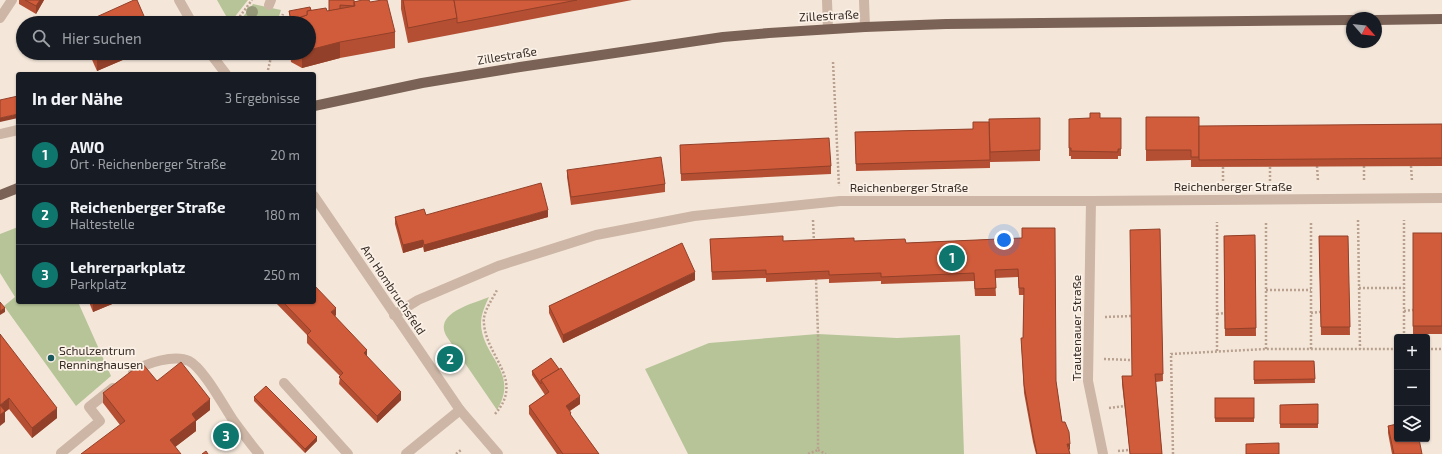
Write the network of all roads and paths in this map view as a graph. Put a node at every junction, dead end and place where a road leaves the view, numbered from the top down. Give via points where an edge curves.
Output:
1 (12, 0) edge
2 (179, 0) edge
3 (252, 0) edge
4 (827, 0) edge
5 (864, 0) edge
6 (188, 16) edge
7 (240, 16) edge
8 (0, 18) edge
9 (1346, 20) edge
10 (1382, 20) edge
11 (1442, 20) edge
12 (865, 27) junction
13 (828, 29) junction
14 (215, 60) edge
15 (270, 60) edge
16 (833, 62) dead end
17 (268, 70) dead end
18 (224, 72) edge
19 (316, 106) edge
20 (16, 130) edge
21 (0, 134) edge
22 (1317, 166) edge
23 (1364, 166) edge
24 (1411, 166) edge
25 (1223, 167) edge
26 (1270, 167) edge
27 (1318, 181) dead end
28 (1364, 181) dead end
29 (1412, 181) dead end
30 (1223, 182) dead end
31 (1270, 182) dead end
32 (839, 187) dead end
33 (16, 189) edge
34 (0, 195) edge
35 (1442, 198) edge
36 (316, 199) edge
37 (1091, 201) junction
38 (813, 214) dead end
39 (1358, 220) dead end
40 (1404, 220) dead end
41 (1266, 221) dead end
42 (1311, 221) dead end
43 (1217, 222) dead end
44 (815, 247) edge
45 (816, 279) edge
46 (1359, 288) junction
47 (1404, 288) junction
48 (497, 290) dead end
49 (1266, 290) junction
50 (1311, 290) junction
51 (1413, 310) edge
52 (1404, 311) junction
53 (1320, 312) edge
54 (1225, 313) edge
55 (1311, 313) junction
56 (1217, 314) junction
57 (394, 315) junction
58 (1131, 316) edge
59 (1089, 317) junction
60 (1404, 334) edge
61 (1266, 349) junction
62 (1311, 349) junction
63 (1360, 349) junction
64 (1394, 349) edge
65 (1430, 349) edge
66 (1442, 349) edge
67 (1217, 351) junction
68 (1101, 359) dead end
69 (1131, 360) edge
70 (284, 383) dead end
71 (1125, 406) edge
72 (1106, 408) dead end
73 (460, 410) junction
74 (495, 414) dead end
75 (461, 450) dead end
76 (818, 450) junction
77 (1129, 450) edge
78 (1115, 452) dead end
79 (61, 453) dead end
80 (259, 454) edge
81 (348, 454) edge
82 (406, 454) edge
83 (456, 454) edge
84 (498, 454) edge
85 (808, 454) edge
86 (826, 454) edge
87 (1103, 454) edge
88 (1173, 454) edge

1 - 8 street
2 - 6 street
3 - 7 path
4 - 13 street
5 - 12 street
9 - 12 main road, Zillestraße
10 - 11 main road
12 - 13 main road, Zillestraße
13 - 19 main road, Zillestraße via 723,36 422,83
14 - 18 street
15 - 17 path
16 - 32 path
20 - 21 street
22 - 27 path
23 - 28 path
24 - 29 path
25 - 30 path
26 - 31 path
33 - 34 main road
35 - 37 street, Reichenberger Straße
36 - 57 street, Am Hombruchsfeld
37 - 57 street, Reichenberger Straße via 840,201 694,216 596,236 498,266 418,300
37 - 59 street, Trautenauer Straße
38 - 44 path
39 - 46 path
40 - 47 path
41 - 49 path
42 - 50 path
43 - 56 path
45 - 76 path
46 - 47 path
46 - 63 path
47 - 52 path
48 - 74 path via 483,323 488,341 504,374 508,391 502,406
49 - 50 path
49 - 61 path
50 - 55 path
51 - 52 path
52 - 60 path
53 - 55 path
54 - 56 path
55 - 62 path
56 - 67 path
57 - 73 street, Am Hombruchsfeld
58 - 59 path
59 - 87 street, Trautenauer Straße via 1088,381
61 - 62 path
61 - 67 path
62 - 63 path
63 - 64 path
65 - 66 path
67 - 88 path via 1171,354
68 - 69 path
70 - 81 street
71 - 72 path
73 - 82 street
73 - 84 street, Am Hombruchsfeld
75 - 83 path
76 - 85 path
76 - 86 path
77 - 78 path
79 - 80 street via 100,421 89,407 138,369 163,359 177,358 188,360 198,367

